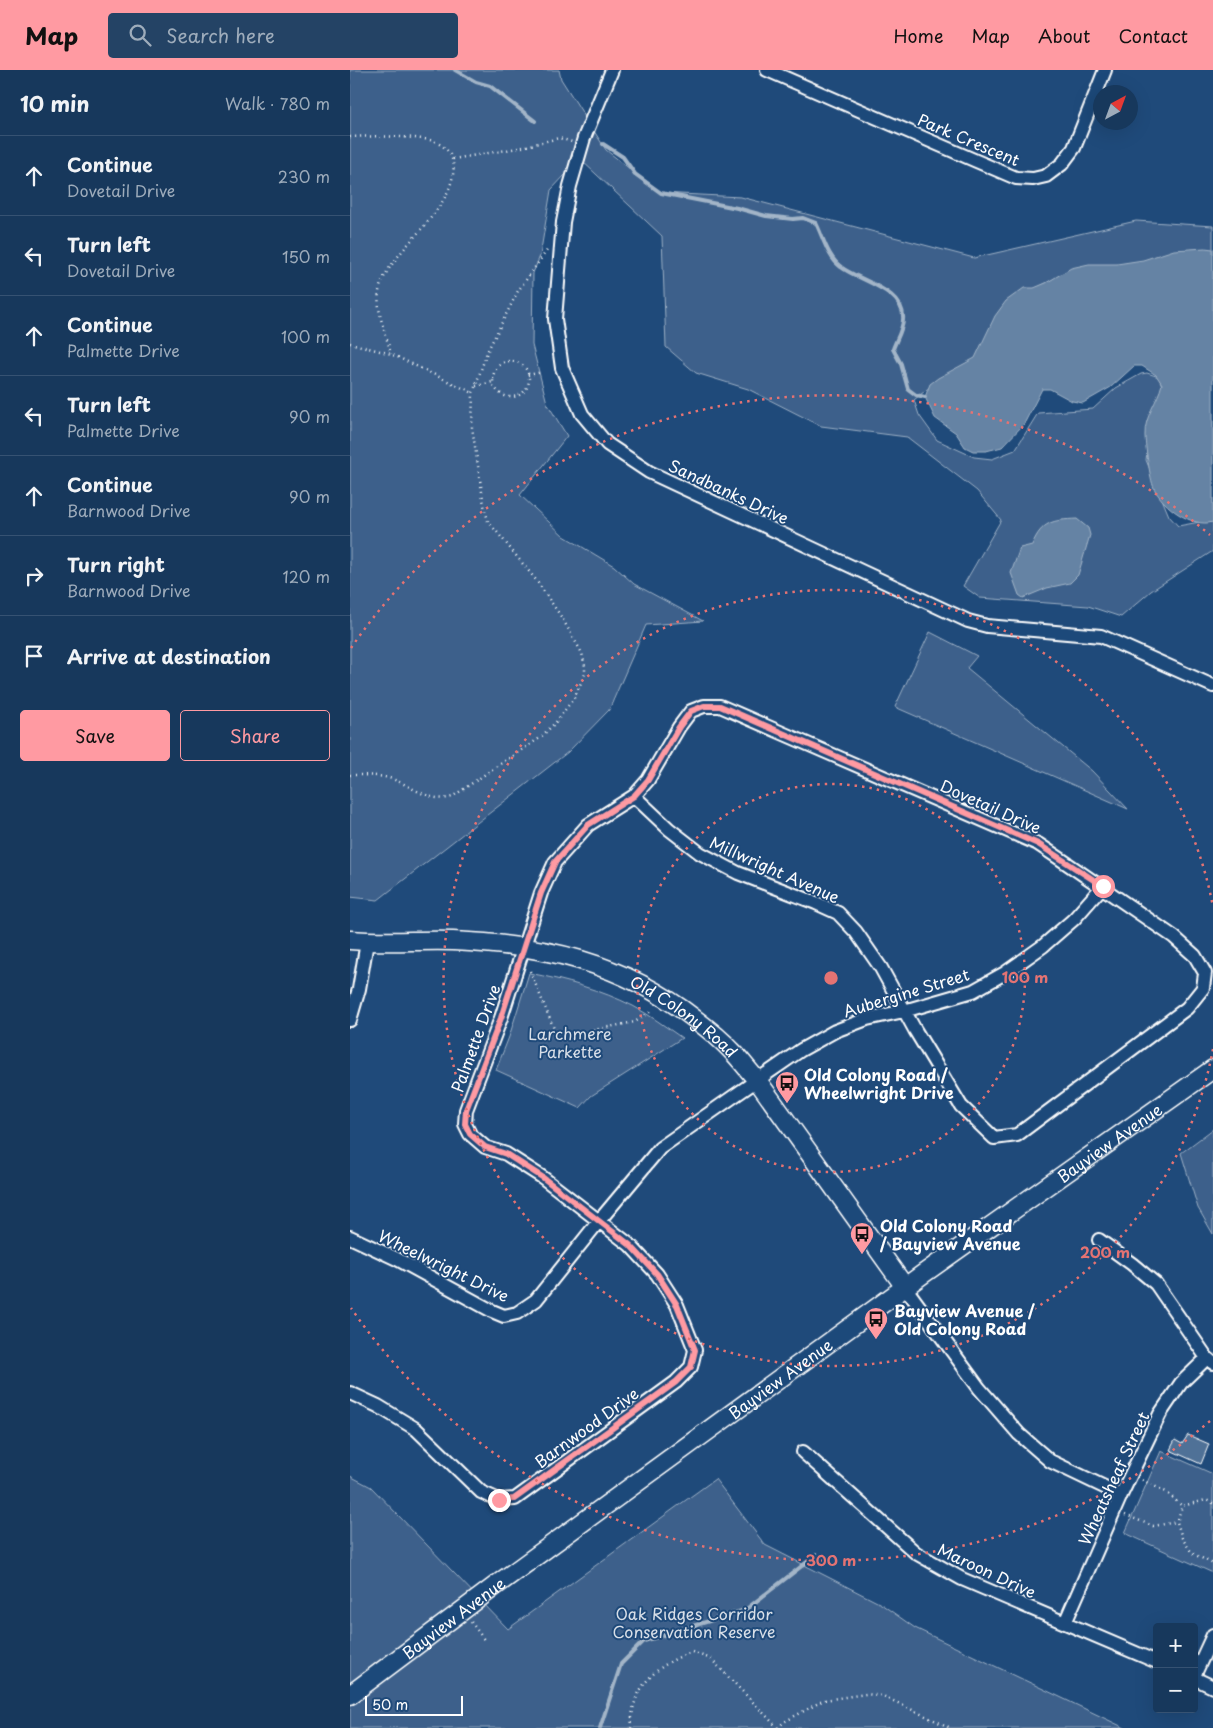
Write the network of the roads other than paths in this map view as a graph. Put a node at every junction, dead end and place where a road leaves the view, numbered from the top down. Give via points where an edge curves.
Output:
1 (612, 70) edge
2 (767, 70) edge
3 (1106, 70) edge
4 (1213, 686) edge
5 (634, 796) junction
6 (1103, 886) junction
7 (358, 941) edge
8 (524, 946) junction
9 (904, 1011) junction
10 (350, 1020) edge
11 (1213, 1068) edge
12 (756, 1080) junction
13 (599, 1221) junction
14 (350, 1237) edge
15 (1099, 1240) dead end
16 (905, 1287) junction
17 (1210, 1360) edge
18 (350, 1392) edge
19 (803, 1452) dead end
20 (1121, 1494) junction
21 (1065, 1623) junction
22 (1213, 1635) edge
23 (1153, 1660) edge
24 (1198, 1668) edge
25 (1198, 1679) edge
26 (1213, 1687) edge
27 (350, 1695) edge

1 - 4 street, Sandbanks Drive via 570,186 555,319 562,368 582,414 607,444 649,472 968,621 987,626 1101,636
2 - 3 street, Park Crescent via 1016,178 1033,180 1046,176 1062,164 1074,148
5 - 6 street, Dovetail Drive via 648,780 691,711 704,706 720,706 1038,844
5 - 8 street, Dovetail Drive via 588,825 555,862
5 - 9 street, Millwright Avenue via 669,830 700,853 738,873 838,913 881,968
6 - 9 street, Aubergine Street via 1074,919 1005,973 973,991
6 - 9 street, Dovetail Drive via 1195,956 1205,973 1203,988 1187,1008 1017,1135 994,1138 961,1106
7 - 8 main road, Old Colony Road via 452,941
7 - 10 street via 359,989
8 - 12 main road, Old Colony Road via 581,959 628,977 671,1000 731,1050
8 - 13 street, Palmette Drive via 466,1110 465,1124 470,1134 485,1147 506,1154 535,1172
9 - 12 street, Aubergine Street via 867,1019 835,1031
11 - 16 main road, Bayview Avenue
12 - 13 street, Wheelwright Drive via 660,1148
12 - 16 main road, Old Colony Road
13 - 14 street, Wheelwright Drive via 536,1300 504,1316
13 - 18 street, Barnwood Drive via 630,1245 650,1266 677,1305 695,1350 691,1367 676,1382 514,1499 499,1500 481,1492 416,1429
15 - 17 street via 1156,1284
16 - 20 street via 979,1388 1019,1434 1050,1461
16 - 27 main road, Bayview Avenue
17 - 20 street, Wheatsheaf Street via 1181,1383 1169,1399
19 - 21 street, Maroon Drive via 916,1553 962,1579
20 - 21 street, Wheatsheaf Street
21 - 23 street, Maroon Drive
22 - 24 street
25 - 26 street

